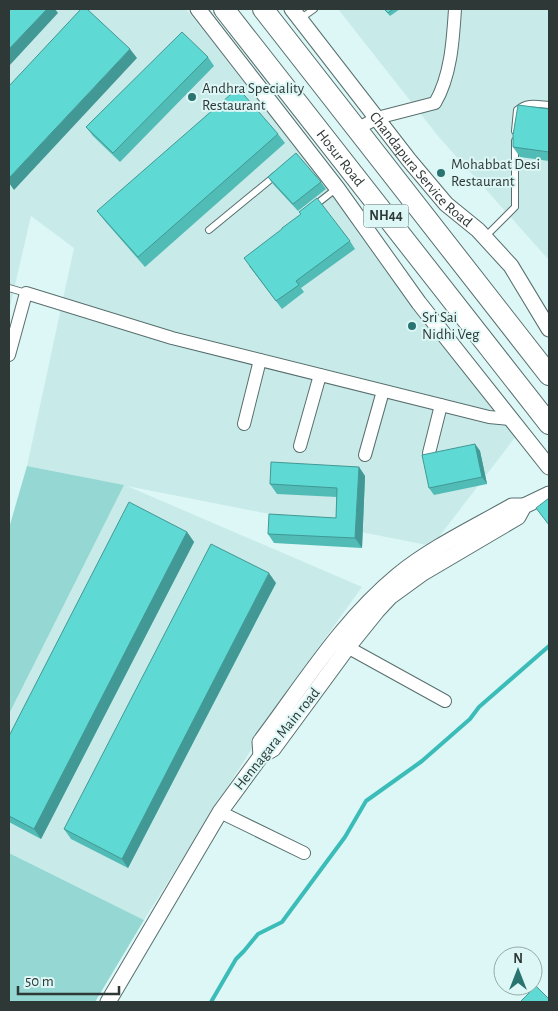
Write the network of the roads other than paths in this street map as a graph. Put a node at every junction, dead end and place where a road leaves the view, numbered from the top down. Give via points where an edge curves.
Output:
1 (198, 9) edge
2 (224, 9) edge
3 (263, 9) edge
4 (314, 9) edge
5 (455, 9) edge
6 (296, 14) edge
7 (549, 105) edge
8 (376, 118) junction
9 (357, 129) junction
10 (285, 167) edge
11 (337, 188) junction
12 (309, 210) edge
13 (209, 230) dead end
14 (485, 237) junction
15 (9, 288) edge
16 (26, 294) junction
17 (549, 329) edge
18 (9, 355) edge
19 (260, 360) junction
20 (320, 375) junction
21 (549, 376) edge
22 (383, 391) junction
23 (441, 405) junction
24 (510, 419) junction
25 (244, 424) dead end
26 (549, 424) edge
27 (300, 446) dead end
28 (429, 453) edge
29 (365, 455) dead end
30 (549, 467) edge
31 (549, 494) edge
32 (342, 644) junction
33 (445, 701) dead end
34 (220, 812) junction
35 (304, 853) dead end
36 (108, 1002) edge

1 - 11 street via 303,153
2 - 26 highway, Hosur Road / NH44
3 - 9 highway, Hosur Road / NH44
4 - 6 lane
5 - 8 street via 447,73 435,104
6 - 8 street, Chandapura Service Road
7 - 14 lane via 528,104 516,110 514,207
8 - 9 street
8 - 14 street, Chandapura Service Road via 446,204
9 - 21 highway, Hosur Road / NH44
10 - 13 lane
11 - 12 lane
11 - 24 street via 419,303
14 - 17 street, Chandapura Service Road via 512,266
15 - 16 lane
16 - 18 street
16 - 19 street via 172,338
19 - 20 street
19 - 25 street
20 - 22 street
20 - 27 street
22 - 23 street
22 - 29 street
23 - 24 street
23 - 28 street
24 - 30 street
31 - 32 street, Hennagara Main road via 524,506 518,517 399,589
32 - 33 street
32 - 34 street, Hennagara Main road via 273,749 261,756
34 - 35 street
34 - 36 street, Hennagara Main road

